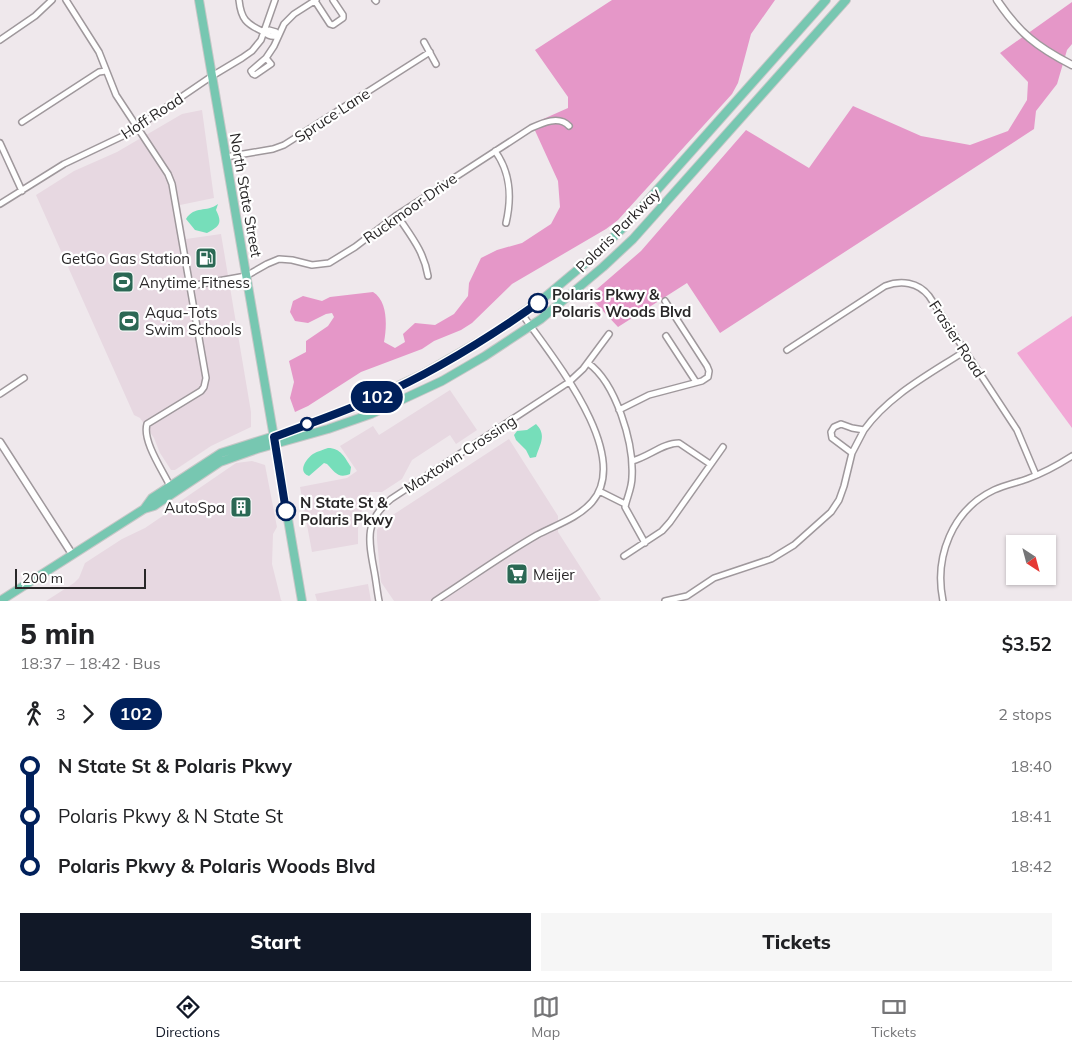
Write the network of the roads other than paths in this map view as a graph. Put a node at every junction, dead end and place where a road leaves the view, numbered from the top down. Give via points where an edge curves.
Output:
1 (52, 0) edge
2 (66, 0) edge
3 (199, 0) edge
4 (238, 0) edge
5 (275, 0) edge
6 (316, 0) edge
7 (333, 0) edge
8 (826, 0) edge
9 (846, 0) edge
10 (997, 0) edge
11 (264, 32) junction
12 (278, 36) junction
13 (0, 40) edge
14 (424, 42) dead end
15 (430, 52) junction
16 (266, 58) dead end
17 (435, 62) dead end
18 (1072, 65) edge
19 (106, 71) junction
20 (212, 76) junction
21 (22, 122) dead end
22 (569, 126) dead end
23 (137, 128) junction
24 (0, 143) edge
25 (495, 151) junction
26 (226, 157) junction
27 (22, 191) junction
28 (0, 204) edge
29 (397, 214) junction
30 (506, 223) dead end
31 (246, 276) junction
32 (428, 276) dead end
33 (190, 286) junction
34 (665, 301) dead end
35 (522, 314) junction
36 (530, 326) junction
37 (609, 334) dead end
38 (666, 336) dead end
39 (787, 350) dead end
40 (965, 351) junction
41 (588, 363) junction
42 (24, 378) dead end
43 (569, 382) junction
44 (696, 382) junction
45 (0, 394) edge
46 (619, 410) junction
47 (864, 430) junction
48 (274, 441) junction
49 (0, 442) edge
50 (722, 447) dead end
51 (852, 453) junction
52 (1072, 456) edge
53 (632, 461) junction
54 (710, 464) junction
55 (1036, 475) junction
56 (171, 490) junction
57 (599, 492) junction
58 (625, 504) junction
59 (645, 543) junction
60 (72, 554) junction
61 (624, 556) dead end
62 (0, 601) edge
63 (302, 601) edge
64 (378, 601) edge
65 (436, 601) edge
66 (665, 601) edge
67 (943, 601) edge

1 - 13 street
2 - 19 street via 99,52
3 - 20 main road, North State Street
4 - 11 street via 240,12 249,25
5 - 11 street, Hoff Road
6 - 7 street via 333,24 343,15
6 - 12 street via 294,14
8 - 35 main road, Polaris Parkway via 625,226 578,271
9 - 36 main road, Polaris Parkway via 633,239 574,293
10 - 18 street via 1027,37
11 - 12 street via 276,32
11 - 20 street, Hoff Road via 252,51
12 - 16 street
14 - 15 street
15 - 17 street
15 - 26 street, Spruce Lane via 284,145
19 - 21 street via 99,72
19 - 23 street via 116,95
20 - 23 street, Hoff Road
20 - 26 main road, North State Street
22 - 25 street, Ruckmoor Drive via 553,120 540,124
23 - 27 street, Hoff Road via 64,164
23 - 33 street via 172,184
24 - 27 street
25 - 29 street, Ruckmoor Drive
25 - 30 street via 505,165 508,177
26 - 31 main road, North State Street
27 - 28 street, Hoff Road
29 - 31 street, Ruckmoor Drive via 330,263 312,266 279,259
29 - 32 street via 420,250
31 - 33 street, Ruckmoor Drive
31 - 48 main road, North State Street
33 - 56 street via 206,378 204,387 147,424 145,430
34 - 44 street via 709,371 708,377
35 - 36 street
35 - 48 main road, Polaris Parkway via 405,384
36 - 43 street
36 - 48 main road, Polaris Parkway via 442,381 396,403 328,429
37 - 41 street, Maxtown Crossing
38 - 44 street
39 - 40 street, Frasier Road via 880,289 903,282 925,291
40 - 47 street via 892,399
40 - 55 street, Frasier Road via 1017,430
41 - 43 street, Maxtown Crossing
41 - 46 street via 598,371
42 - 45 street
43 - 57 street via 584,405 598,442 603,469
43 - 64 street, Maxtown Crossing via 380,509 372,522 369,536
44 - 46 street via 649,395
46 - 53 street
47 - 51 street
47 - 51 street via 841,424 832,429 832,438
48 - 56 main road via 220,462
48 - 56 main road via 221,453
48 - 63 main road, North State Street
49 - 60 street
50 - 54 street
51 - 66 street via 835,506 794,544 771,559 714,578 687,596
52 - 55 street
53 - 54 street via 679,443
53 - 58 street via 631,486
54 - 59 street via 670,522
55 - 67 street via 977,501 953,528 940,572
56 - 60 main road via 152,498 144,509
57 - 58 street
57 - 65 street via 583,510 536,536
58 - 59 street via 626,512
59 - 61 street
60 - 62 main road

